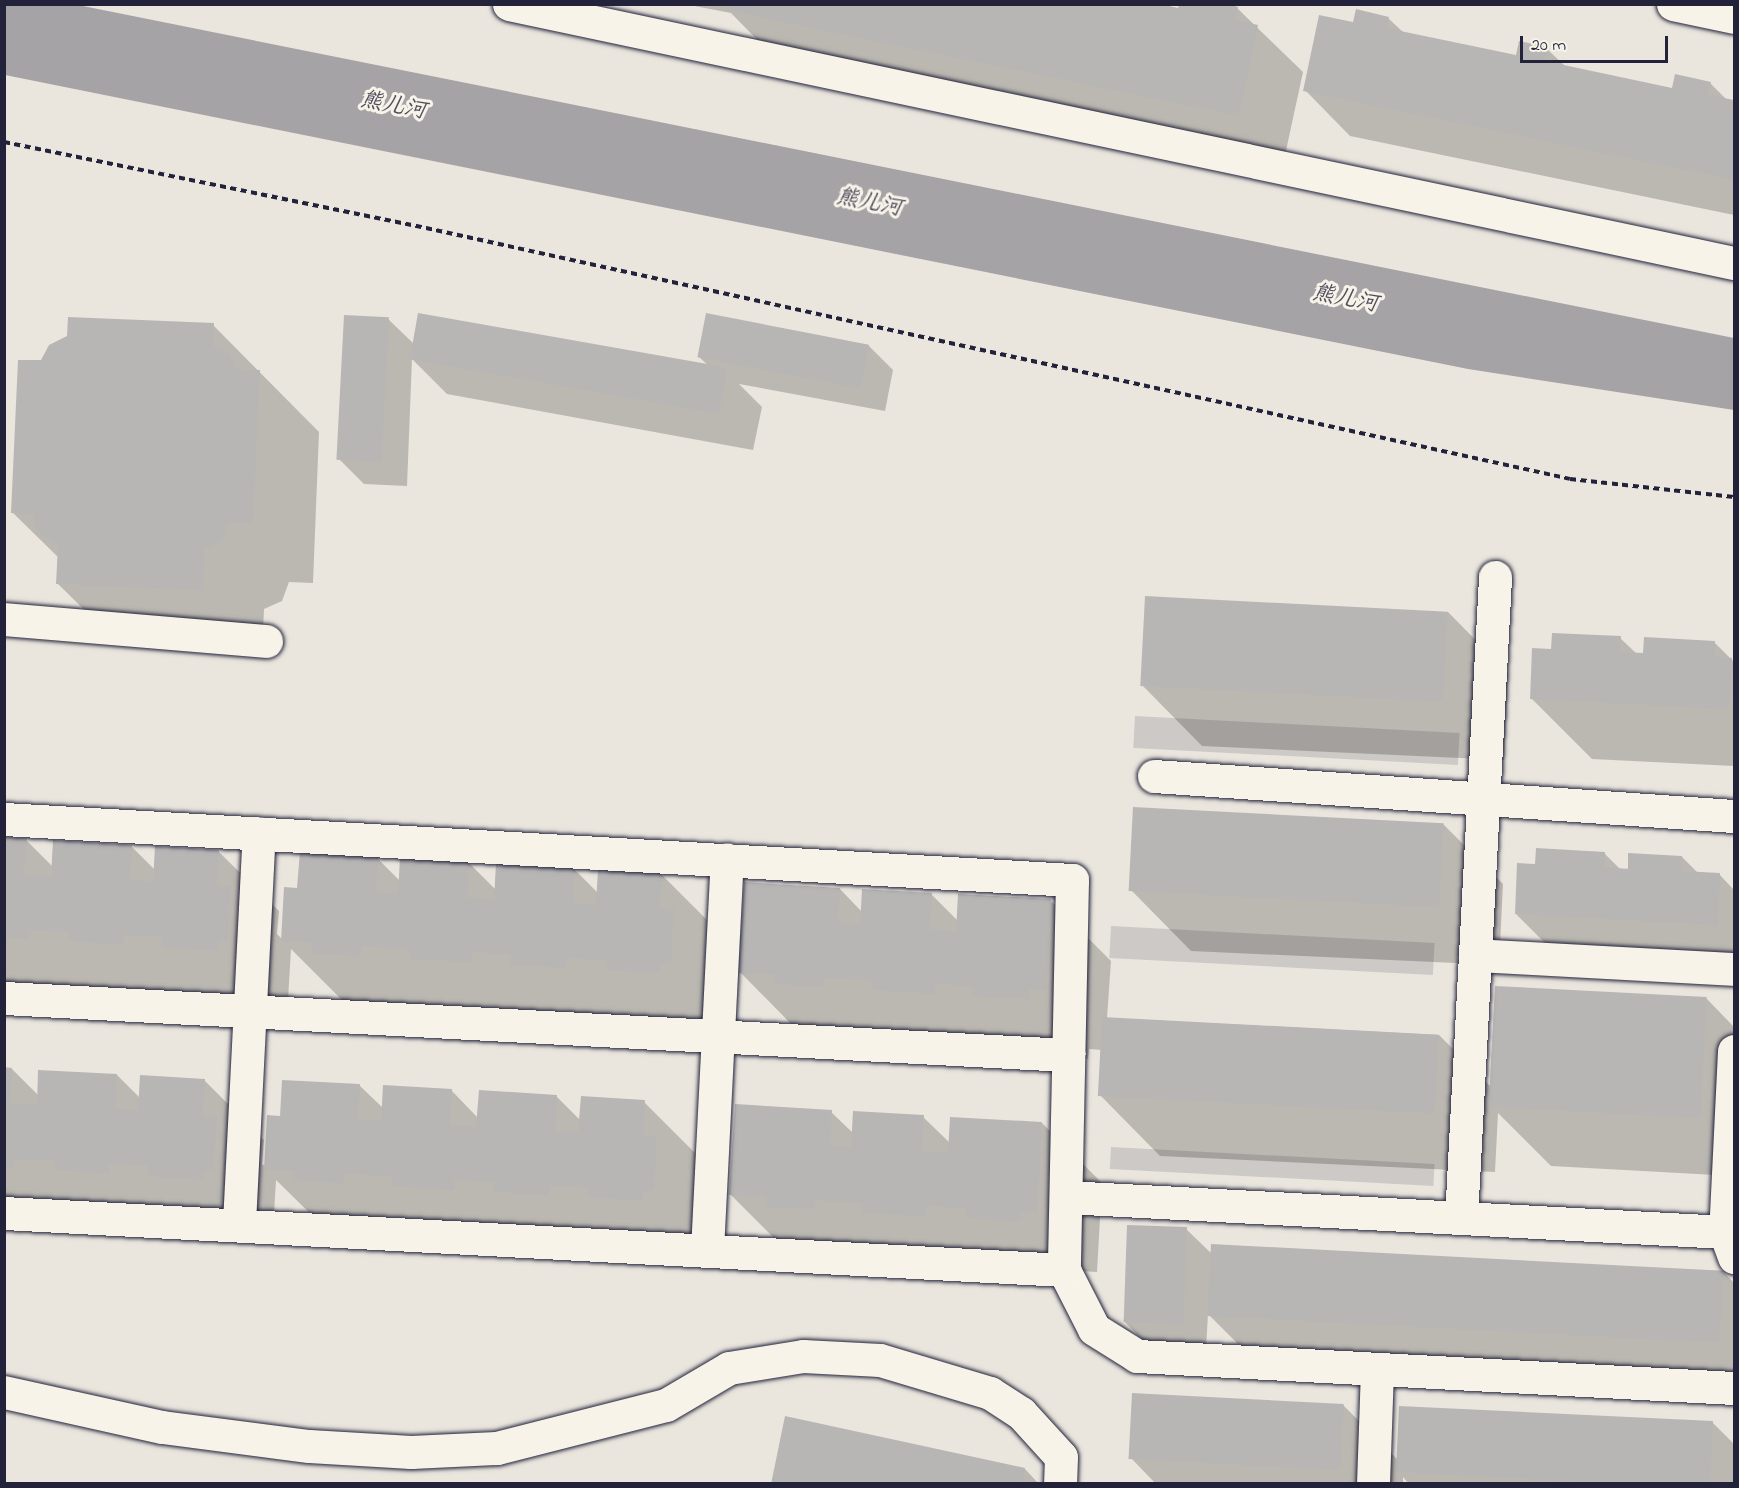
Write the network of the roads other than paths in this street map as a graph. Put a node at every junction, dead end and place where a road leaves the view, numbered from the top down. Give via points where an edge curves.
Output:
1 (509, 4) edge
2 (1673, 4) edge
3 (1734, 17) edge
4 (1734, 263) edge
5 (1496, 577) dead end
6 (4, 619) edge
7 (266, 641) dead end
8 (1154, 776) dead end
9 (1484, 798) junction
10 (1734, 816) edge
11 (4, 819) edge
12 (259, 834) junction
13 (727, 861) junction
14 (1475, 955) junction
15 (1734, 969) edge
16 (4, 998) edge
17 (250, 1011) junction
18 (718, 1036) junction
19 (1734, 1052) edge
20 (1068, 1055) junction
21 (1066, 1197) junction
22 (4, 1213) edge
23 (1461, 1218) junction
24 (239, 1223) junction
25 (1730, 1244) edge
26 (707, 1250) junction
27 (1064, 1270) junction
28 (1377, 1369) junction
29 (1734, 1388) edge
30 (4, 1392) edge
31 (1060, 1484) edge
32 (1373, 1484) edge

1 - 4 lane
2 - 3 lane
5 - 9 lane
6 - 7 lane
8 - 9 lane
9 - 10 lane
9 - 14 lane
11 - 12 lane
12 - 13 lane
12 - 17 lane
13 - 18 lane
13 - 20 lane via 1072,880
14 - 15 lane
14 - 23 lane
16 - 17 lane
17 - 18 lane
17 - 24 lane
18 - 20 lane
18 - 26 lane
19 - 25 lane
20 - 21 lane
21 - 23 lane
21 - 27 lane
22 - 24 lane
23 - 25 lane
24 - 26 lane
26 - 27 lane
27 - 28 lane via 1094,1329 1137,1356
28 - 29 lane
28 - 32 lane
30 - 31 lane via 162,1427 309,1446 411,1452 497,1448 666,1405 729,1368 803,1356 880,1360 990,1393 1021,1413 1061,1457

